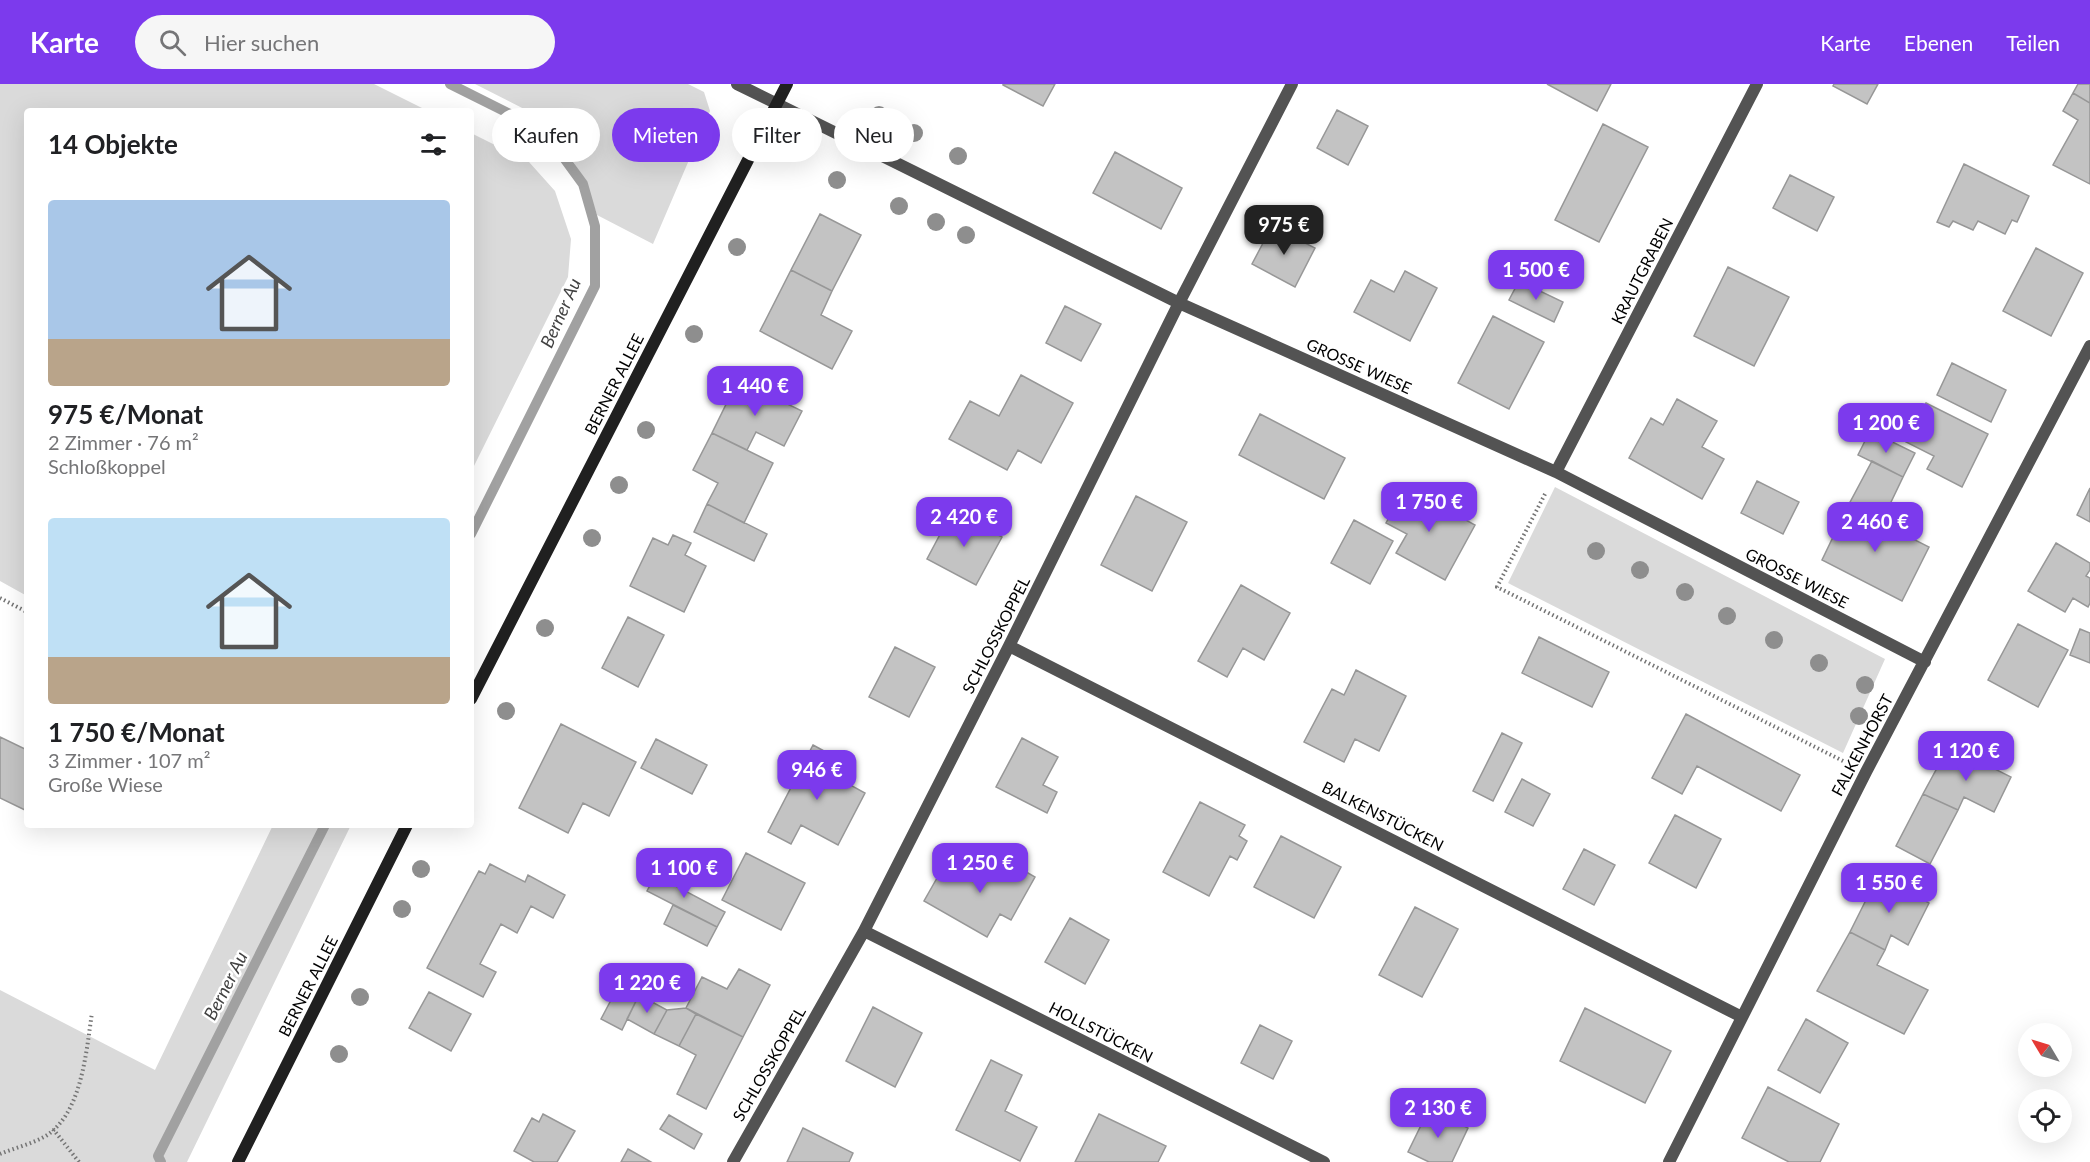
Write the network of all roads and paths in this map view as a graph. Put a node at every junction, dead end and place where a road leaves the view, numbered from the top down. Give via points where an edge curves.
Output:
1 (738, 84) edge
2 (788, 84) edge
3 (1292, 84) edge
4 (1757, 84) edge
5 (777, 104) junction
6 (1179, 303) junction
7 (2090, 346) edge
8 (1556, 472) junction
9 (0, 598) edge
10 (24, 610) edge
11 (1009, 646) junction
12 (1925, 662) junction
13 (474, 693) edge
14 (1866, 772) junction
15 (405, 828) edge
16 (864, 931) junction
17 (92, 1013) dead end
18 (1742, 1017) junction
19 (53, 1129) junction
20 (0, 1154) edge
21 (79, 1162) edge
22 (238, 1162) edge
23 (733, 1162) edge
24 (1324, 1162) edge
25 (1669, 1162) edge

1 - 5 street, GROSSE WIESE
2 - 5 street, BERNER ALLEE
3 - 6 street, SCHLOSSKOPPEL
4 - 8 street, KRAUTGRABEN
5 - 6 street, GROSSE WIESE
5 - 13 street, BERNER ALLEE
6 - 8 street, GROSSE WIESE
6 - 11 street, SCHLOSSKOPPEL
7 - 12 street, FALKENHORST
8 - 12 street, GROSSE WIESE
8 - 14 path via 1497,587
9 - 10 path
11 - 16 street, SCHLOSSKOPPEL
11 - 18 street, BALKENSTÜCKEN
12 - 14 street, FALKENHORST
14 - 18 street, FALKENHORST
15 - 22 street, BERNER ALLEE
16 - 23 street, SCHLOSSKOPPEL
16 - 24 street, HOLLSTÜCKEN
17 - 19 path via 81,1080 66,1116
18 - 25 street, FALKENHORST
19 - 20 path
19 - 21 path

